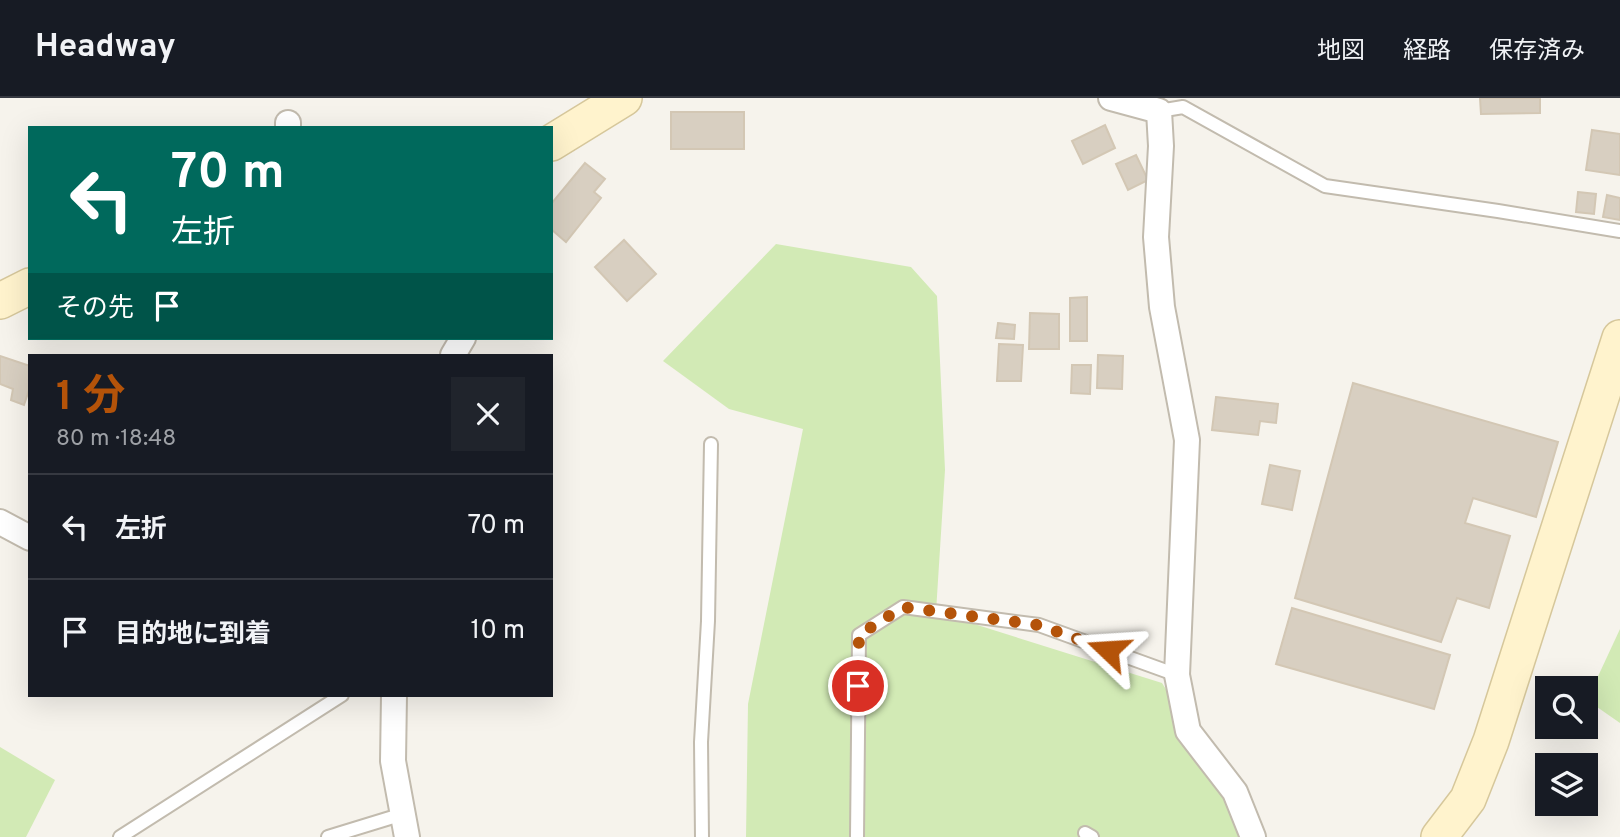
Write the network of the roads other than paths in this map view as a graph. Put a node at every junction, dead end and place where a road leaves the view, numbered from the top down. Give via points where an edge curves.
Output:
1 (624, 98) edge
2 (1111, 98) edge
3 (1159, 111) junction
4 (553, 142) edge
5 (1620, 231) edge
6 (28, 287) edge
7 (0, 301) edge
8 (1620, 338) edge
9 (711, 444) dead end
10 (0, 522) edge
11 (28, 537) edge
12 (1177, 676) junction
13 (339, 697) edge
14 (394, 697) edge
15 (405, 826) edge
16 (120, 837) edge
17 (328, 837) edge
18 (702, 837) edge
19 (857, 837) edge
20 (1253, 837) edge
21 (1439, 837) edge

1 - 4 street
2 - 3 street
3 - 5 lane via 1183,107 1325,186
3 - 12 street via 1156,237 1161,307 1187,440
6 - 7 street
8 - 21 street via 1491,741 1468,799
9 - 18 lane
10 - 11 street
12 - 19 lane via 1039,625 903,607 859,635
12 - 20 street via 1188,731 1235,792
13 - 16 lane
14 - 15 street via 393,761
15 - 17 lane

